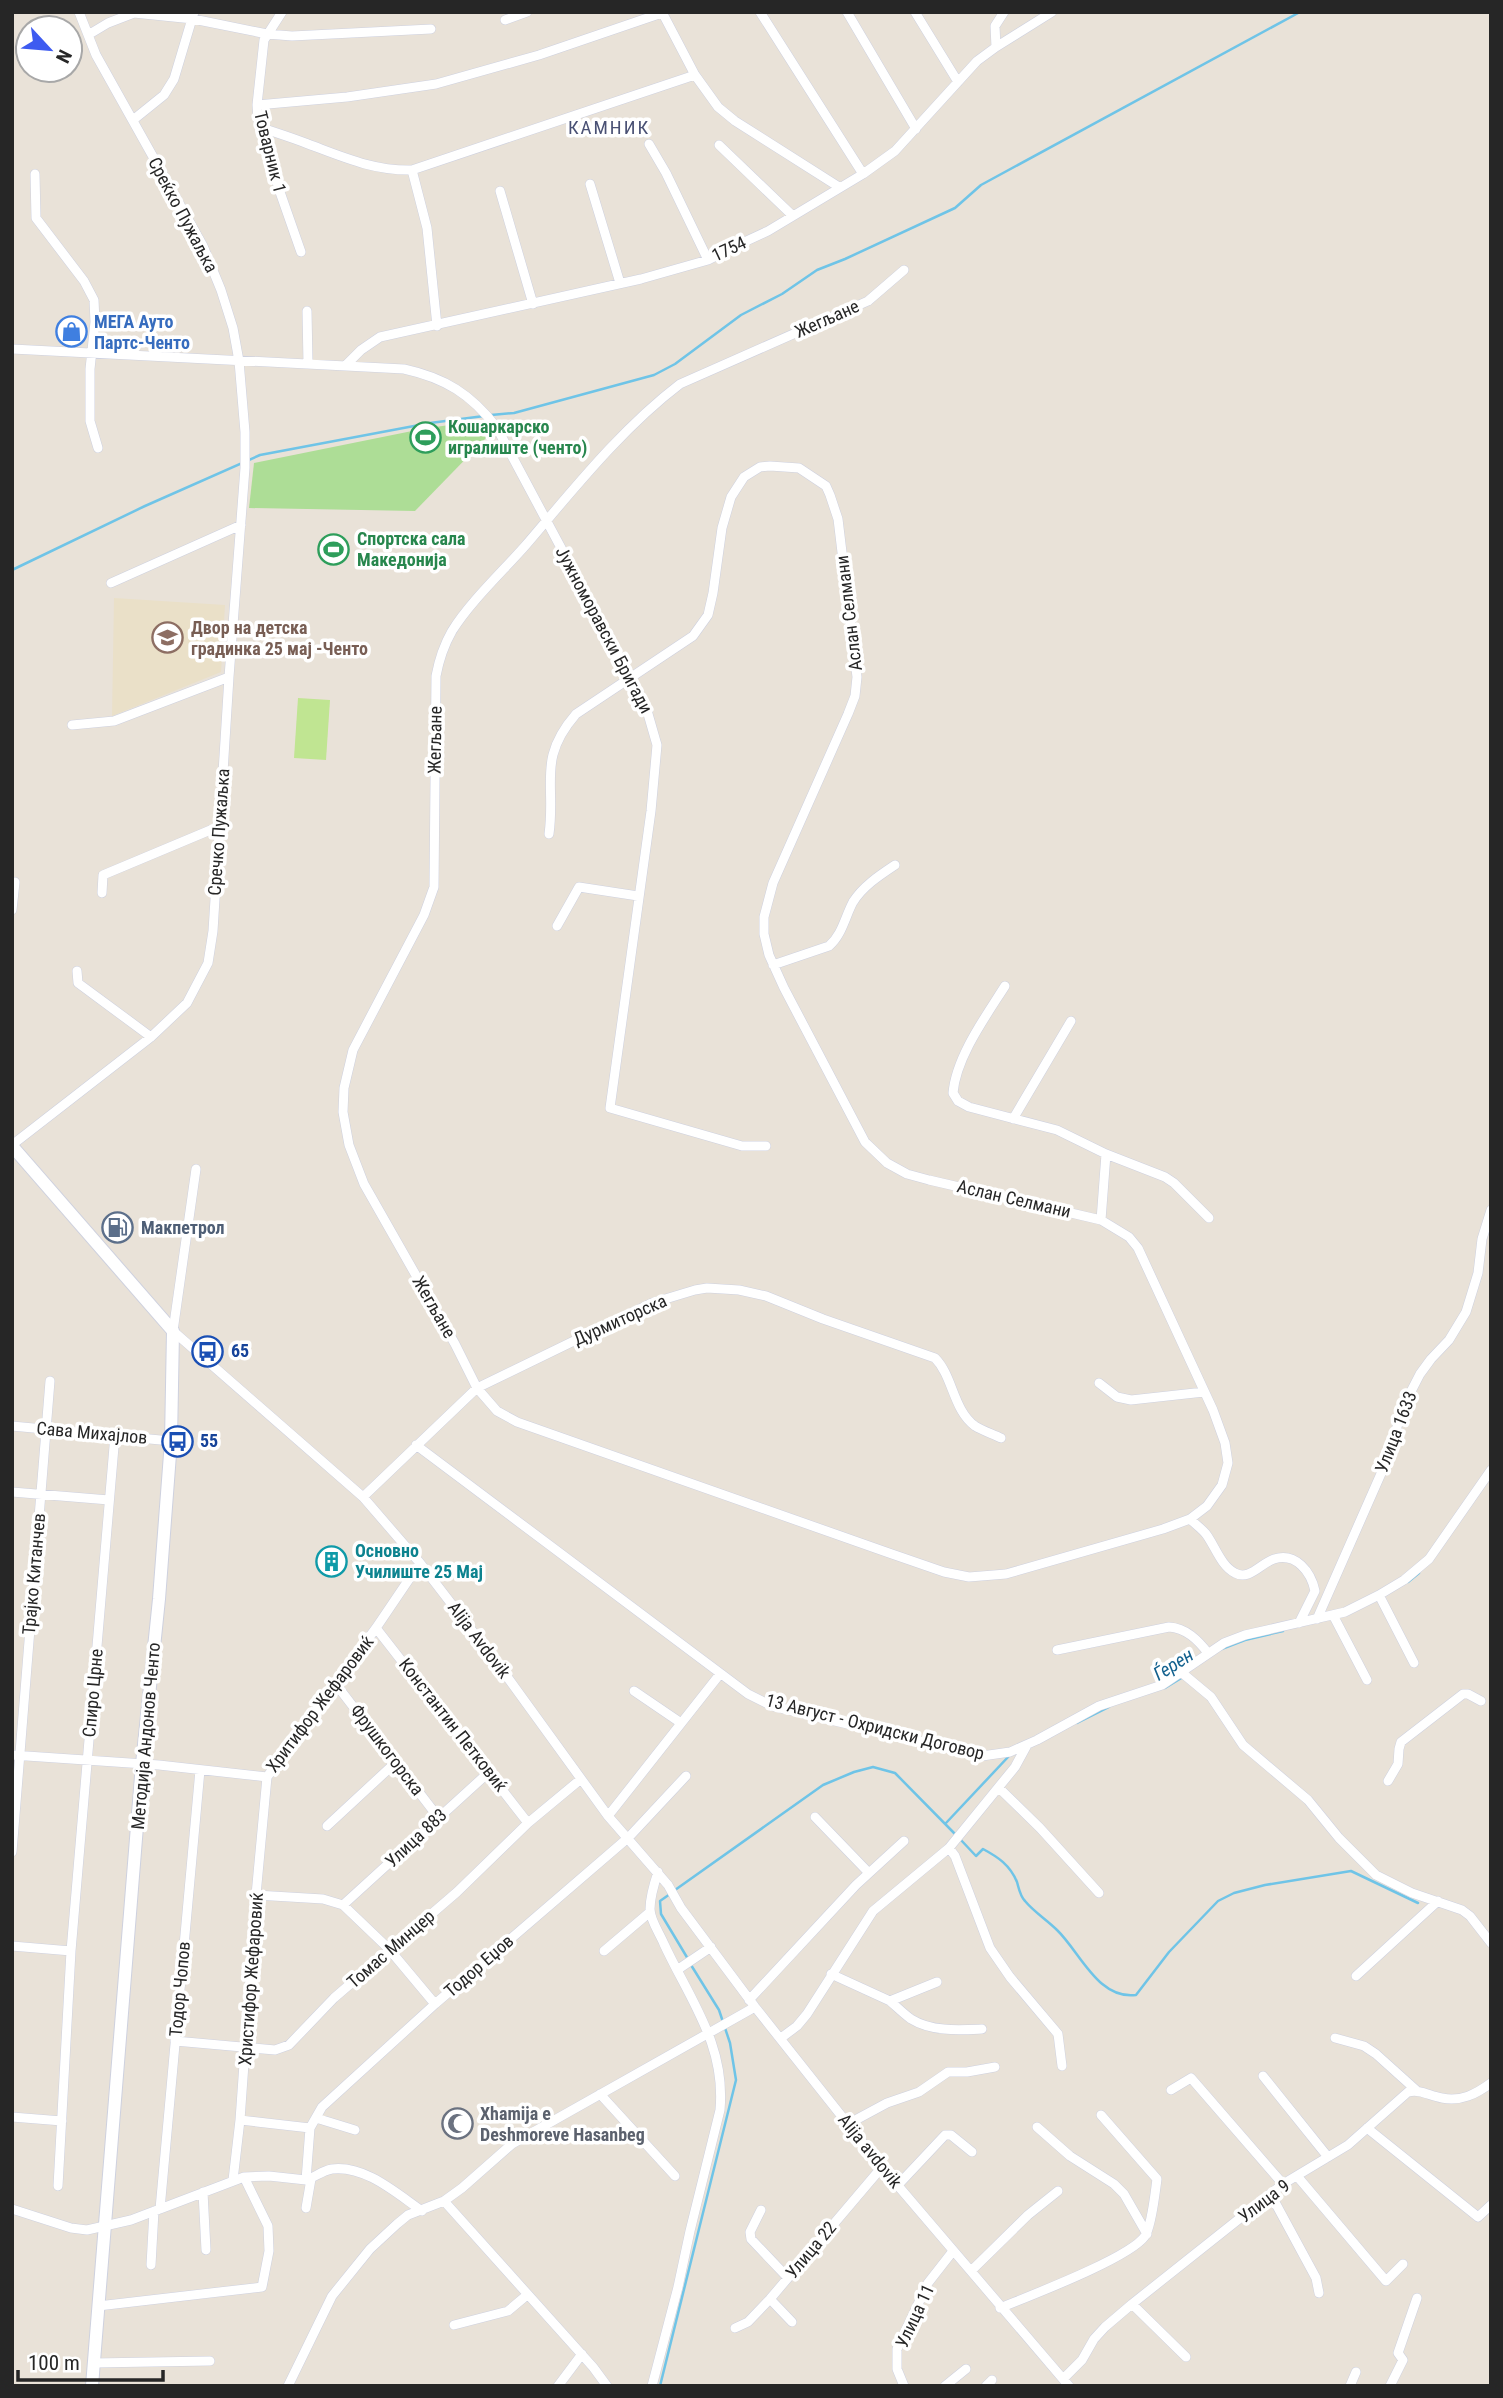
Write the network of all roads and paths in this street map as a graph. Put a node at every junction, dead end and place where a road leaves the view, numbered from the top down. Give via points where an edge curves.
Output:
1 (79, 12) edge
2 (282, 12) edge
3 (527, 12) edge
4 (662, 12) edge
5 (761, 12) edge
6 (847, 12) edge
7 (915, 12) edge
8 (1004, 12) edge
9 (1052, 12) edge
10 (193, 15) edge
11 (505, 20) dead end
12 (431, 29) dead end
13 (267, 34) junction
14 (88, 35) junction
15 (996, 47) junction
16 (695, 75) junction
17 (958, 82) junction
18 (257, 105) junction
19 (133, 120) junction
20 (262, 128) junction
21 (916, 129) junction
22 (649, 144) dead end
23 (719, 145) dead end
24 (412, 170) junction
25 (35, 174) dead end
26 (863, 174) junction
27 (590, 184) dead end
28 (839, 187) junction
29 (500, 191) dead end
30 (793, 216) junction
31 (301, 252) dead end
32 (708, 260) junction
33 (904, 270) dead end
34 (620, 283) junction
35 (533, 304) junction
36 (307, 311) dead end
37 (437, 326) junction
38 (12, 349) edge
39 (92, 353) junction
40 (239, 361) junction
41 (308, 363) junction
42 (346, 365) junction
43 (245, 432) joint
44 (99, 448) dead end
45 (546, 521) junction
46 (241, 525) junction
47 (111, 583) dead end
48 (229, 677) junction
49 (631, 677) junction
50 (72, 725) dead end
51 (220, 826) junction
52 (548, 834) dead end
53 (895, 865) dead end
54 (15, 882) dead end
55 (102, 893) dead end
56 (638, 896) junction
57 (12, 910) edge
58 (557, 926) dead end
59 (773, 965) junction
60 (77, 971) dead end
61 (1005, 986) dead end
62 (1070, 1021) dead end
63 (151, 1037) junction
64 (1013, 1119) junction
65 (12, 1145) edge
66 (766, 1146) dead end
67 (1106, 1154) junction
68 (196, 1169) dead end
69 (1491, 1210) edge
70 (1209, 1218) dead end
71 (1101, 1220) junction
72 (173, 1331) junction
73 (50, 1381) dead end
74 (1098, 1382) dead end
75 (477, 1388) junction
76 (1204, 1392) junction
77 (12, 1426) edge
78 (47, 1430) junction
79 (115, 1435) junction
80 (1001, 1438) dead end
81 (171, 1441) junction
82 (416, 1445) junction
83 (1491, 1470) edge
84 (12, 1492) edge
85 (41, 1494) junction
86 (363, 1497) junction
87 (109, 1500) junction
88 (1190, 1519) junction
89 (420, 1563) junction
90 (1379, 1595) junction
91 (1333, 1615) junction
92 (1317, 1619) junction
93 (1299, 1623) junction
94 (376, 1628) junction
95 (1057, 1650) dead end
96 (1208, 1653) junction
97 (1413, 1664) dead end
98 (1181, 1672) junction
99 (720, 1674) junction
100 (1367, 1681) dead end
101 (335, 1683) junction
102 (634, 1691) dead end
103 (1481, 1701) dead end
104 (681, 1723) junction
105 (1027, 1745) junction
106 (16, 1756) edge
107 (88, 1760) junction
108 (142, 1763) junction
109 (395, 1763) junction
110 (200, 1770) junction
111 (489, 1772) junction
112 (686, 1776) dead end
113 (267, 1777) junction
114 (581, 1779) junction
115 (1388, 1781) dead end
116 (999, 1788) junction
117 (14, 1816) edge
118 (608, 1816) junction
119 (438, 1817) junction
120 (816, 1817) dead end
121 (528, 1823) junction
122 (327, 1826) dead end
123 (629, 1837) junction
124 (904, 1841) dead end
125 (952, 1845) junction
126 (12, 1852) edge
127 (658, 1872) junction
128 (869, 1873) junction
129 (1099, 1893) dead end
130 (256, 1895) junction
131 (1438, 1901) junction
132 (343, 1905) junction
133 (681, 1908) joint
134 (650, 1912) junction
135 (1491, 1942) edge
136 (12, 1946) edge
137 (711, 1947) junction
138 (389, 1949) junction
139 (71, 1951) junction
140 (604, 1951) dead end
141 (679, 1969) junction
142 (831, 1974) junction
143 (1356, 1976) dead end
144 (937, 1982) dead end
145 (890, 2001) junction
146 (752, 2003) junction
147 (435, 2004) junction
148 (713, 2029) junction
149 (982, 2029) dead end
150 (781, 2038) junction
151 (1335, 2038) dead end
152 (175, 2041) junction
153 (246, 2046) junction
154 (1062, 2066) dead end
155 (995, 2067) dead end
156 (1263, 2076) dead end
157 (1491, 2083) edge
158 (1171, 2090) dead end
159 (1416, 2090) junction
160 (600, 2094) junction
161 (1101, 2115) dead end
162 (12, 2117) edge
163 (316, 2119) junction
164 (62, 2120) junction
165 (240, 2120) junction
166 (848, 2124) junction
167 (1037, 2127) dead end
168 (310, 2128) junction
169 (1367, 2128) junction
170 (355, 2130) dead end
171 (972, 2152) dead end
172 (1328, 2157) junction
173 (882, 2167) junction
174 (674, 2176) dead end
175 (1297, 2176) junction
176 (244, 2177) junction
177 (309, 2179) junction
178 (233, 2180) junction
179 (898, 2185) junction
180 (1283, 2185) junction
181 (58, 2186) dead end
182 (1058, 2191) dead end
183 (203, 2192) junction
184 (1272, 2194) junction
185 (444, 2202) junction
186 (1491, 2205) edge
187 (306, 2208) dead end
188 (12, 2209) edge
189 (157, 2210) junction
190 (761, 2210) dead end
191 (422, 2211) junction
192 (104, 2226) junction
193 (1147, 2234) junction
194 (206, 2250) dead end
195 (953, 2251) junction
196 (1403, 2264) dead end
197 (150, 2265) dead end
198 (971, 2271) junction
199 (788, 2278) junction
200 (1319, 2293) dead end
201 (527, 2295) junction
202 (1417, 2298) dead end
203 (771, 2299) junction
204 (1132, 2304) junction
205 (98, 2306) junction
206 (1000, 2308) junction
207 (792, 2322) dead end
208 (454, 2325) dead end
209 (735, 2328) dead end
210 (582, 2354) junction
211 (1186, 2357) dead end
212 (210, 2361) dead end
213 (94, 2363) junction
214 (966, 2369) dead end
215 (1356, 2372) dead end
216 (1066, 2382) edge
217 (92, 2386) edge
218 (288, 2386) edge
219 (558, 2386) edge
220 (607, 2386) edge
221 (652, 2386) edge
222 (904, 2386) edge
223 (945, 2386) edge
224 (1350, 2386) edge
225 (1390, 2386) edge

1 - 14 street, Среќко Пужаљка
2 - 13 street, Товарник 1
3 - 11 street
4 - 16 street
4 - 18 street via 436,84
5 - 26 street
6 - 21 street
7 - 17 street
8 - 15 street via 995,26
9 - 15 street, 1754
10 - 13 street
10 - 14 street via 134,13
10 - 19 street via 169,88
12 - 13 street
13 - 18 street, Товарник 1
14 - 19 street, Среќко Пужаљка
15 - 17 street, 1754
16 - 24 street
16 - 28 street via 718,107 735,121
17 - 21 street, 1754
18 - 20 street, Товарник 1
19 - 40 street, Среќко Пужаљка via 203,246 233,328
20 - 24 street via 378,169
20 - 31 street, Товарник 1
21 - 26 street, 1754
22 - 32 street
23 - 30 street
24 - 37 street via 427,228
25 - 39 street via 36,218 94,300
26 - 28 street, 1754
27 - 34 street
28 - 30 street, 1754
29 - 35 street
30 - 32 street, 1754
32 - 34 street, 1754
33 - 45 street, Жегљане via 868,301 680,384 638,419
34 - 35 street, 1754
35 - 37 street, 1754
36 - 41 street
37 - 42 street, 1754 via 380,337
38 - 39 street, Јужноморавски Бригади
39 - 40 street, Јужноморавски Бригади
39 - 44 street via 90,421
40 - 41 street, Јужноморавски Бригади
40 - 43 street, Среќко Пужаљка
41 - 42 street, Јужноморавски Бригади
42 - 45 street, Јужноморавски Бригади via 404,369 430,375 463,392 497,428
43 - 46 street, Сречко Пужаљка
45 - 49 street, Јужноморавски Бригади
45 - 75 street, Жегљане via 454,629 438,662 434,887 424,915 353,1050 344,1088 349,1145 364,1184
46 - 47 street
46 - 48 street, Сречко Пужаљка
48 - 50 street via 114,721
48 - 51 street, Сречко Пужаљка
49 - 52 street, Јужноморавски Бригади via 576,713 562,730 551,757
49 - 56 street, Јужноморавски Бригади via 657,745
49 - 59 street, Аслан Селмани via 693,636 708,615 722,528 731,497 744,477 760,467 781,465 799,468 826,486 838,519 857,677 855,696 773,883 764,916
51 - 55 street via 103,876
51 - 63 street, Сречко Пужаљка via 208,963 187,1003
53 - 59 street via 854,900 829,946
54 - 57 street
56 - 58 street via 579,887
56 - 66 street, Јужноморавски Бригади via 610,1108 742,1146
59 - 71 street, Аслан Селмани via 865,1142 887,1163 929,1180
60 - 63 street via 78,983
61 - 64 street via 968,1051 953,1093 961,1104
62 - 64 street
63 - 65 street, Сречко Пужаљка
64 - 67 street via 1057,1130
65 - 72 main road
67 - 70 street via 1165,1177
67 - 71 street
68 - 72 street
69 - 92 street, Улица 1633 via 1466,1312 1420,1374 1403,1407 1387,1460
71 - 76 street, Аслан Селмани via 1138,1248
72 - 81 main road, Методија Андонов Ченто
72 - 86 street, Alija Avdovik
73 - 78 street, Трајко Китанчев
74 - 76 street via 1117,1397 1131,1401
75 - 80 street, Дурмиторска via 652,1303 707,1288 738,1290 935,1358 965,1416
75 - 82 street, Дурмиторска
75 - 88 street, Аслан Селмани via 497,1410 517,1422 969,1577 1006,1574
76 - 88 street, Аслан Селмани via 1225,1443 1228,1463 1222,1485
77 - 78 street, Сава Михајлов
78 - 79 street, Сава Михајлов
78 - 85 street, Трајко Китанчев
79 - 81 street, Сава Михајлов
79 - 87 street, Спиро Црне
81 - 108 main road, Методија Андонов Ченто
82 - 86 street, Дурмиторска
82 - 99 street, 13 Август - Охридски Договор
83 - 90 street, 13 Август - Охридски Договор via 1429,1559
84 - 85 street
85 - 87 street
85 - 106 street, Трајко Китанчев
86 - 89 street, Alija Avdovik
87 - 107 street, Спиро Црне
88 - 93 street via 1236,1575 1277,1558 1306,1568 1315,1591
89 - 94 street, Хритифор Жефаровиќ
89 - 114 street, Alija Avdovik
90 - 91 street, 13 Август - Охридски Договор
90 - 97 street
91 - 92 street, 13 Август - Охридски Договор
91 - 100 street
92 - 93 street, 13 Август - Охридски Договор
93 - 96 street, 13 Август - Охридски Договор via 1245,1635
94 - 101 street, Хритифор Жефаровиќ
94 - 111 street, Константин Петковиќ
95 - 96 street via 1177,1627
96 - 98 street, 13 Август - Охридски Договор
98 - 105 street, 13 Август - Охридски Договор via 1162,1685 1099,1706
98 - 131 street via 1211,1697 1243,1745 1308,1800 1367,1867 1412,1893
99 - 104 street
99 - 105 street, 13 Август - Охридски Договор via 772,1706 982,1756
101 - 109 street, Фрушкогорска
101 - 113 street, Хритифор Жефаровиќ
102 - 104 street
103 - 115 street via 1463,1694 1401,1742 1398,1764
104 - 118 street
105 - 116 street
106 - 107 street, Хритифор Жефаровиќ
106 - 117 street, Трајко Китанчев
107 - 108 street, Хритифор Жефаровиќ
107 - 139 street, Спиро Црне
108 - 110 street, Хритифор Жефаровиќ
108 - 192 main road, Методија Андонов Ченто
109 - 119 street, Фрушкогорска
109 - 122 street
110 - 113 street, Хритифор Жефаровиќ
110 - 152 street, Тодор Чопов
111 - 119 street, Улица 883
111 - 121 street, Константин Петковиќ
112 - 123 street, Тодор Еџов
113 - 130 street, Христифор Жефаровиќ
114 - 118 street, Alija Avdovik
114 - 121 street, Томас Минцер
116 - 125 street
116 - 129 street
117 - 126 street, Трајко Китанчев
118 - 123 street, Alija Avdovik
119 - 132 street, Улица 883
120 - 128 street
121 - 138 street, Томас Минцер
123 - 127 street, Alija Avdovik
123 - 147 street, Тодор Еџов
124 - 128 street
125 - 142 street via 873,1910
125 - 154 street via 990,1948 1058,2034
127 - 133 street, Alija Avdovik
127 - 134 street
128 - 146 street
130 - 132 street via 323,1899
130 - 153 street, Христифор Жефаровиќ
131 - 135 street via 1470,1916
131 - 143 street
132 - 138 street, Тодор Еџов
133 - 137 street, Alija avdovik
134 - 140 street
134 - 141 street
136 - 139 street
137 - 141 street
137 - 146 street, Alija avdovik
138 - 147 street, Тодор Еџов
138 - 153 street, Томас Минцер via 289,2045 275,2049
139 - 164 street, Спиро Црне
141 - 148 street
142 - 145 street
142 - 150 street via 802,2021
144 - 145 street
145 - 149 street via 925,2025
146 - 148 street
146 - 150 street, Alija avdovik
147 - 163 street via 323,2107
148 - 160 street
148 - 221 street via 722,2092 720,2110
150 - 166 street, Alija avdovik
151 - 159 street via 1364,2046
152 - 153 street, Томас Минцер
152 - 189 street, Тодор Чопов
153 - 165 street, Христифор Жефаровиќ
155 - 166 street via 948,2072 919,2092
156 - 172 street
157 - 159 street via 1455,2099
158 - 180 street via 1191,2078
159 - 169 street, Улица 9
160 - 174 street
160 - 185 street via 512,2144
161 - 193 street via 1157,2179
162 - 164 street
163 - 168 street
163 - 170 street
164 - 181 street, Спиро Црне
165 - 168 street
165 - 178 street, Христифор Жефаровиќ
166 - 173 street, Alija avdovik
167 - 193 street via 1070,2156 1114,2184
168 - 177 street
169 - 172 street, Улица 9
169 - 186 street via 1478,2217
171 - 179 street via 945,2135
172 - 175 street, Улица 9
173 - 179 street, Alija avdovik
173 - 199 street, Улица 22
175 - 180 street, Улица 9
175 - 196 street via 1386,2281
176 - 177 street
176 - 178 street
176 - 205 street via 268,2226 262,2287
177 - 187 street
177 - 191 street via 335,2169 357,2172 381,2182
178 - 183 street
179 - 195 street, Alija avdovik
180 - 184 street, Улица 9
182 - 198 street
183 - 189 street
183 - 194 street
184 - 200 street via 1316,2278
184 - 204 street, Улица 9
185 - 191 street
185 - 201 street
188 - 192 street via 71,2228
189 - 192 street
189 - 197 street, Тодор Чопов
190 - 199 street via 751,2239
191 - 218 street via 397,2224 345,2279 319,2320
192 - 205 main road, Методија Андонов Ченто
193 - 206 street via 1100,2265
195 - 198 street, Alija avdovik
195 - 222 street, Улица 11 via 928,2283 897,2349 897,2369
198 - 206 street, Alija avdovik
199 - 203 street, Улица 22
201 - 208 street via 508,2311
201 - 210 street
202 - 225 street via 1398,2353 1403,2360
203 - 207 street
203 - 209 street, Улица 22
204 - 211 street
204 - 216 street, Улица 9 via 1094,2339
205 - 213 main road, Методија Андонов Ченто
206 - 216 street, Alija avdovik
210 - 219 street
210 - 220 street
212 - 213 street
213 - 217 main road, Методија Андонов Ченто
214 - 223 street
215 - 224 street

